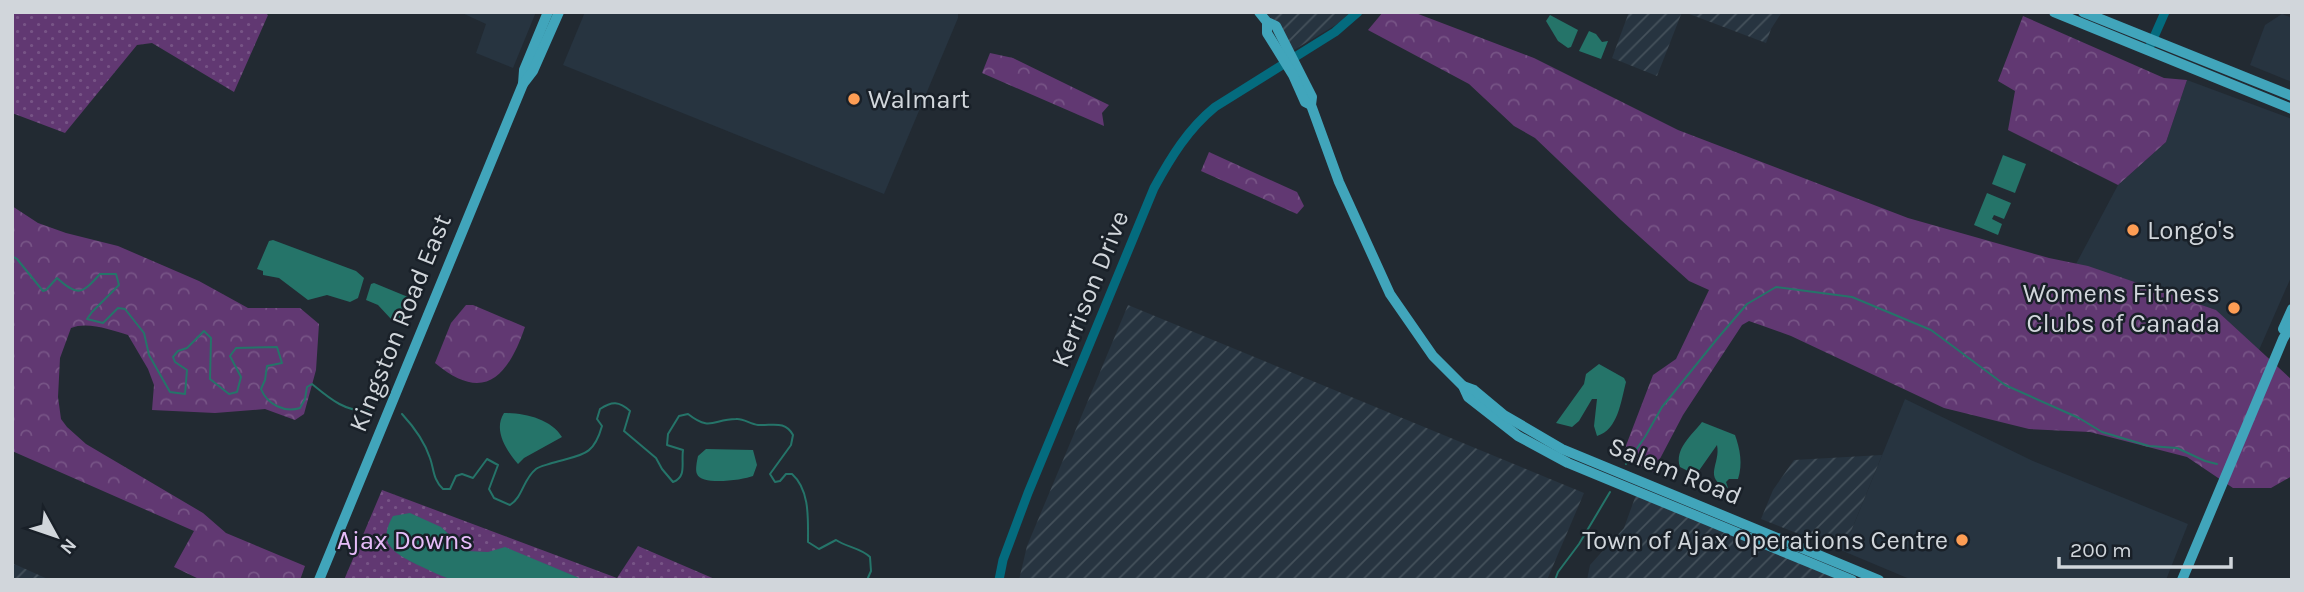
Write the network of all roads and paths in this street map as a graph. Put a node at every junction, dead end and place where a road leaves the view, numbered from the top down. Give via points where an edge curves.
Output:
1 (548, 12) edge
2 (559, 12) edge
3 (1259, 12) edge
4 (1358, 12) edge
5 (2054, 12) edge
6 (2083, 12) edge
7 (2165, 12) edge
8 (2153, 39) junction
9 (2148, 51) junction
10 (1290, 61) junction
11 (2250, 78) junction
12 (523, 84) junction
13 (2246, 90) junction
14 (2292, 96) edge
15 (2292, 109) edge
16 (2292, 309) edge
17 (2292, 323) edge
18 (2283, 340) junction
19 (1463, 386) junction
20 (319, 580) edge
21 (999, 580) edge
22 (1852, 580) edge
23 (1879, 580) edge
24 (2184, 580) edge

1 - 12 main road, Kingston Road East via 524,69
2 - 12 main road, Kingston Road East
3 - 10 main road, Salem Road via 1276,26
4 - 10 street, Kerrison Drive
5 - 9 main road
6 - 8 main road
7 - 8 street
8 - 9 street
8 - 11 main road
9 - 13 main road
10 - 19 main road, Salem Road via 1312,97 1339,182 1390,294 1433,356
10 - 21 street, Kerrison Drive via 1236,92 1200,120 1170,159 1028,494
11 - 13 street
11 - 14 main road
12 - 20 main road, Kingston Road East
13 - 15 main road
16 - 18 main road
17 - 18 main road
18 - 24 main road
19 - 22 main road, Salem Road via 1468,397 1499,423 1568,463
19 - 23 main road, Salem Road via 1562,449

